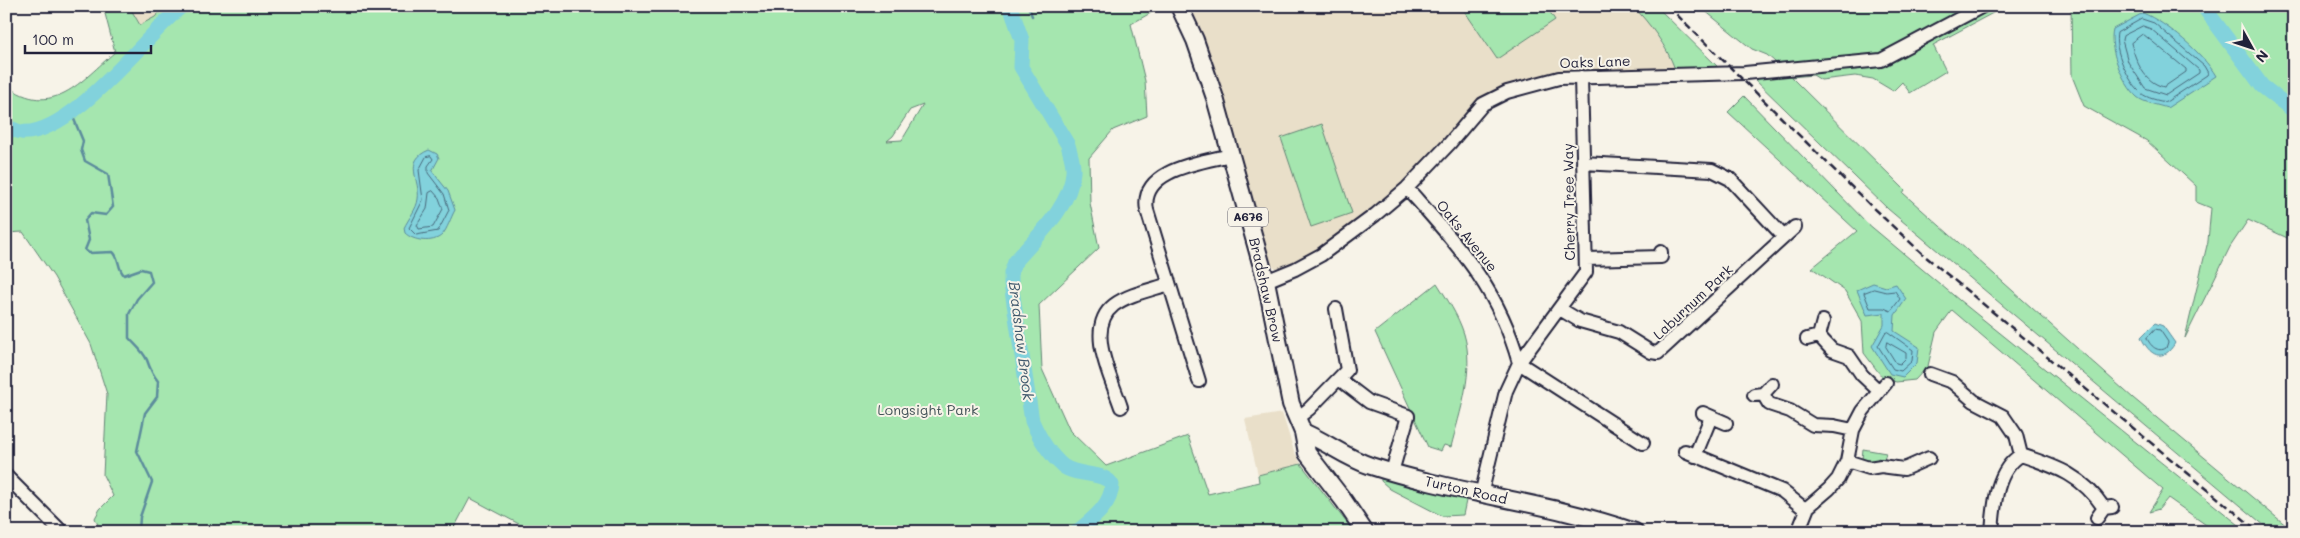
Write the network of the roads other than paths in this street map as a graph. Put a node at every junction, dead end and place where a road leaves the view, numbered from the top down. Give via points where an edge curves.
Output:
1 (1179, 6) edge
2 (1983, 6) edge
3 (1581, 77) junction
4 (1231, 155) junction
5 (1583, 163) junction
6 (1407, 188) junction
7 (1795, 227) dead end
8 (1784, 237) junction
9 (1661, 252) dead end
10 (1586, 259) junction
11 (1266, 281) junction
12 (1169, 284) junction
13 (1336, 308) dead end
14 (1560, 309) junction
15 (1823, 321) dead end
16 (1519, 363) junction
17 (1935, 371) dead end
18 (1340, 379) junction
19 (1198, 381) dead end
20 (1772, 384) dead end
21 (1121, 407) dead end
22 (1726, 423) dead end
23 (1300, 425) junction
24 (1853, 430) junction
25 (1643, 443) dead end
26 (2021, 455) junction
27 (1928, 458) dead end
28 (1847, 461) junction
29 (1392, 472) junction
30 (6, 476) edge
31 (1481, 495) junction
32 (1806, 510) junction
33 (2105, 511) dead end
34 (62, 532) edge
35 (1365, 532) edge
36 (1635, 532) edge
37 (1798, 532) edge
38 (1992, 532) edge

1 - 4 main road, Bradshaw Brow / A676 via 1202,57
2 - 3 street, Oaks Lane via 1881,60 1736,74
3 - 5 street, Cherry Tree Way
3 - 6 street, Oaks Lane via 1548,80 1487,100
4 - 11 main road, Bradshaw Brow / A676
4 - 12 street via 1170,171 1157,179 1148,191 1147,210
5 - 8 street via 1712,170 1730,179
5 - 10 street, Cherry Tree Way
6 - 11 street, Oaks Lane via 1320,255
6 - 16 street, Oaks Avenue via 1481,275 1504,320
7 - 8 street, Laburnum Park
8 - 14 street, Laburnum Park via 1658,353 1650,352 1619,332 1580,321
9 - 10 street via 1661,257
10 - 14 street, Cherry Tree Way via 1584,277
11 - 23 main road, Bradshaw Brow / A676
12 - 19 street
12 - 21 street via 1114,305 1101,325 1100,340
13 - 18 street via 1347,366
14 - 16 street, Cherry Tree Way
15 - 24 street via 1813,338 1849,356 1862,375 1883,387 1863,411
16 - 25 street
16 - 31 street via 1506,391
17 - 26 street via 1974,401 2003,416 2016,435
18 - 23 street
18 - 29 street via 1369,402 1408,416
20 - 24 street via 1759,395 1769,404 1790,411 1813,425
22 - 32 street via 1707,415 1690,454 1782,491
23 - 29 main road, Turton Road via 1350,458
23 - 35 main road, A676 via 1307,453
24 - 28 street
26 - 33 street via 2070,473 2098,499
26 - 38 street via 2011,461 2004,472 1994,504
27 - 28 street via 1919,468 1904,469 1869,468
28 - 32 street via 1834,484
29 - 31 main road, Turton Road
30 - 34 street
31 - 36 main road, Turton Road via 1574,512
32 - 37 street

